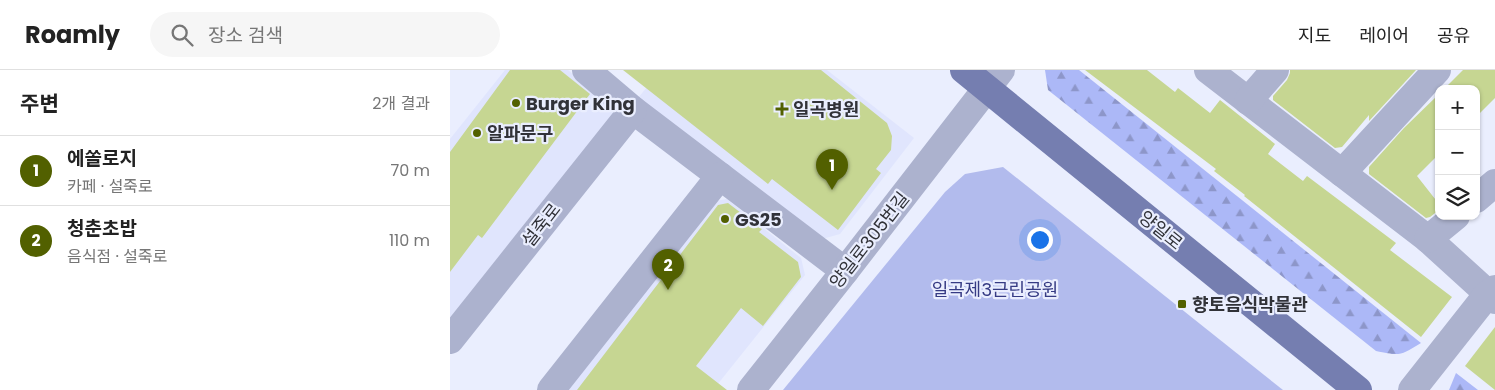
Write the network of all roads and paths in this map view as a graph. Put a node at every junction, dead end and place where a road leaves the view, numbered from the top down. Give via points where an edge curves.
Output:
1 (586, 70) edge
2 (964, 70) edge
3 (1208, 70) edge
4 (1275, 70) edge
5 (1437, 70) edge
6 (994, 79) edge
7 (1248, 101) junction
8 (633, 110) junction
9 (1342, 173) junction
10 (720, 176) junction
11 (1495, 184) edge
12 (1480, 196) edge
13 (1451, 220) edge
14 (1428, 239) junction
15 (845, 271) junction
16 (1492, 295) edge
17 (450, 340) edge
18 (551, 390) edge
19 (751, 390) edge
20 (1358, 390) edge
21 (1412, 390) edge

1 - 8 street
2 - 6 main road, 양일로
3 - 7 street
4 - 7 street
5 - 9 street
6 - 15 street, 양일로305번길
6 - 20 main road, 양일로
7 - 9 street
8 - 10 street
8 - 17 street, 설죽로
9 - 14 street
10 - 15 street
10 - 18 street
11 - 12 street
13 - 14 street
14 - 16 street
15 - 19 street, 양일로305번길
16 - 21 street

